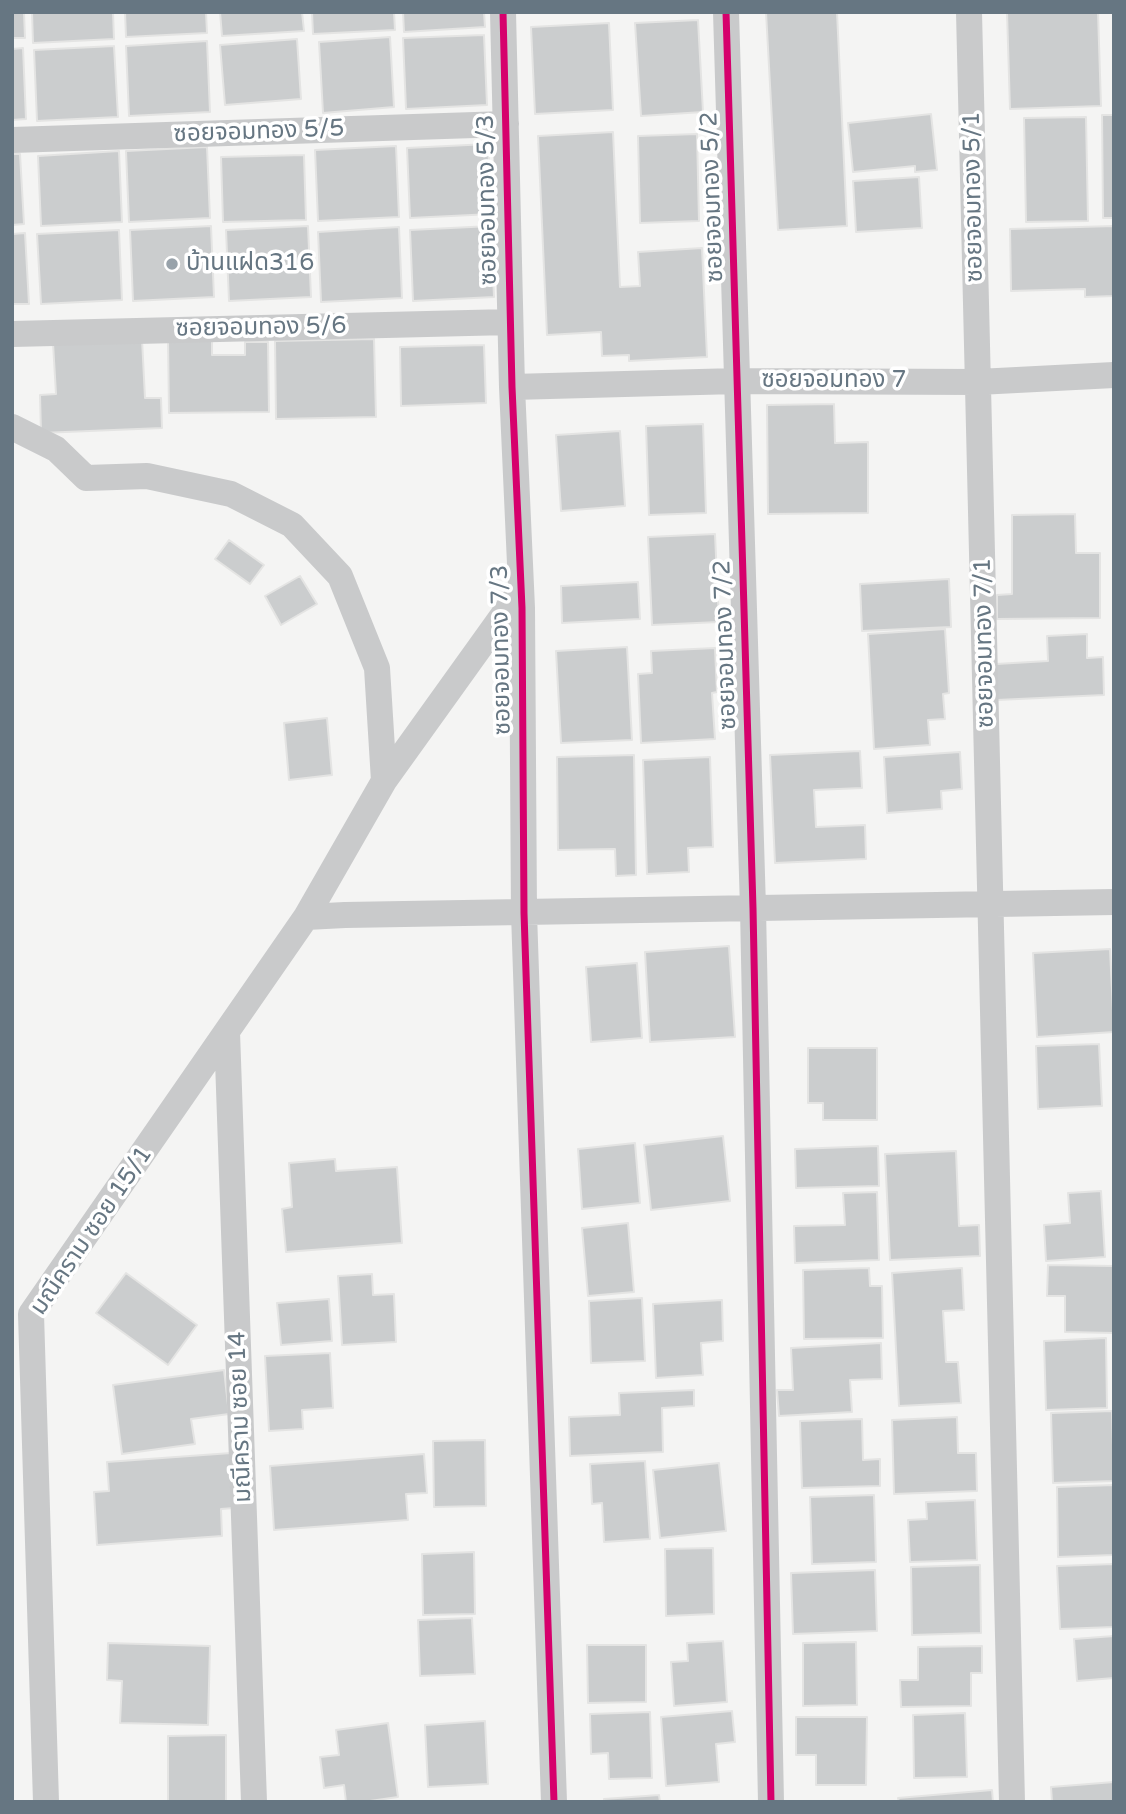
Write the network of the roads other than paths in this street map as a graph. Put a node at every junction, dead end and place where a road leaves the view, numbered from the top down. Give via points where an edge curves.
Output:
1 (503, 12) edge
2 (726, 12) edge
3 (969, 12) edge
4 (506, 124) junction
5 (12, 140) edge
6 (510, 322) junction
7 (12, 334) edge
8 (1114, 375) edge
9 (737, 381) junction
10 (978, 382) junction
11 (512, 387) junction
12 (12, 428) edge
13 (521, 590) junction
14 (384, 781) junction
15 (1114, 902) edge
16 (992, 904) junction
17 (753, 908) junction
18 (524, 913) junction
19 (306, 917) junction
20 (227, 1032) junction
21 (46, 1802) edge
22 (254, 1802) edge
23 (554, 1802) edge
24 (771, 1802) edge
25 (1012, 1802) edge

1 - 4 street, ซอยจอมทอง 5/3
2 - 9 street, ซอยจอมทอง 5/2
3 - 10 street, ซอยจอมทอง 5/1
4 - 5 street, ซอยจอมทอง 5/5
4 - 6 street, ซอยจอมทอง 5/3
6 - 7 street, ซอยจอมทอง 5/6
6 - 11 street, ซอยจอมทอง 5/3
8 - 10 street, ซอยจอมทอง 7
9 - 10 street, ซอยจอมทอง 7
9 - 11 street, ซอยจอมทอง 7
9 - 17 street, ซอยจอมทอง 7/2
10 - 16 street, ซอยจอมทอง 7/1
11 - 13 street, ซอยจอมทอง 7/3
12 - 14 street via 56,449 86,478 148,476 231,494 292,525 340,576 377,668
13 - 14 street, มณีคราม ซอย 15/1
13 - 18 street, ซอยจอมทอง 7/3
14 - 19 street, มณีคราม ซอย 15/1
15 - 16 street
16 - 17 street
16 - 25 street, ซอยจอมทอง 7/1
17 - 18 street
17 - 24 street, ซอยจอมทอง 7/2
18 - 19 street
18 - 23 street, ซอยจอมทอง 7/3
19 - 20 street, มณีคราม ซอย 15/1
20 - 21 street, มณีคราม ซอย 15/1 via 31,1314
20 - 22 street, มณีคราม ซอย 14

